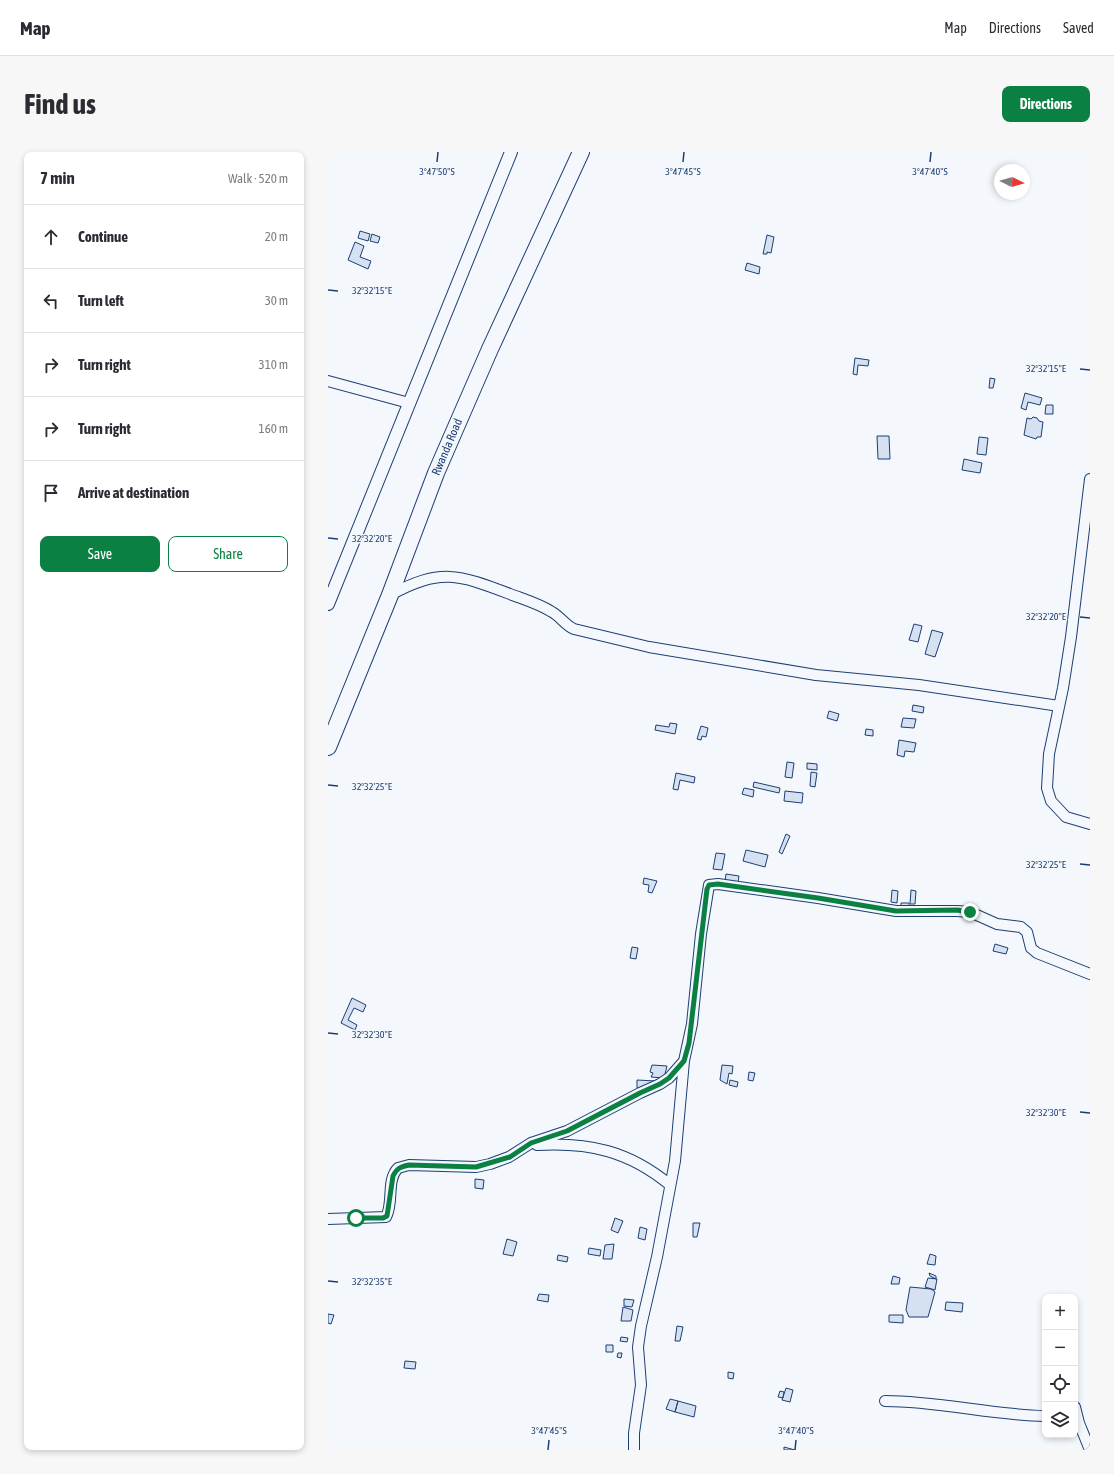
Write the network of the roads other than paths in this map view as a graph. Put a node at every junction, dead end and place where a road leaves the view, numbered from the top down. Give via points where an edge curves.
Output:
1 (511, 152) edge
2 (581, 152) edge
3 (328, 381) edge
4 (409, 403) junction
5 (1090, 479) edge
6 (390, 595) junction
7 (328, 604) edge
8 (1059, 706) junction
9 (328, 747) edge
10 (1090, 824) edge
11 (1090, 974) edge
12 (684, 1061) junction
13 (527, 1146) junction
14 (670, 1185) junction
15 (328, 1218) edge
16 (885, 1401) dead end
17 (1042, 1416) edge
18 (1078, 1419) edge
19 (634, 1450) edge
20 (1090, 1450) edge

1 - 4 street
2 - 6 highway, Rwanda Road via 436,473
3 - 4 street
4 - 7 street
5 - 8 street via 1071,637
6 - 8 street via 412,583 439,576 465,578 552,612 566,626 574,629 649,647 816,675 919,685
6 - 9 highway, Rwanda Road
8 - 10 street via 1049,754 1047,788 1051,801 1066,817
11 - 12 street via 1037,953 1031,948 1027,932 1021,927 997,924 970,912 896,911 712,884 707,889 692,1024
12 - 13 street via 660,1084 567,1131
12 - 14 street via 675,1161
13 - 14 street via 567,1144 605,1150 637,1162
13 - 15 street via 510,1157 476,1167 400,1167 393,1176 386,1217
14 - 19 street via 657,1257 640,1326 638,1347 641,1385
16 - 17 street via 939,1404 1002,1414
18 - 20 street

